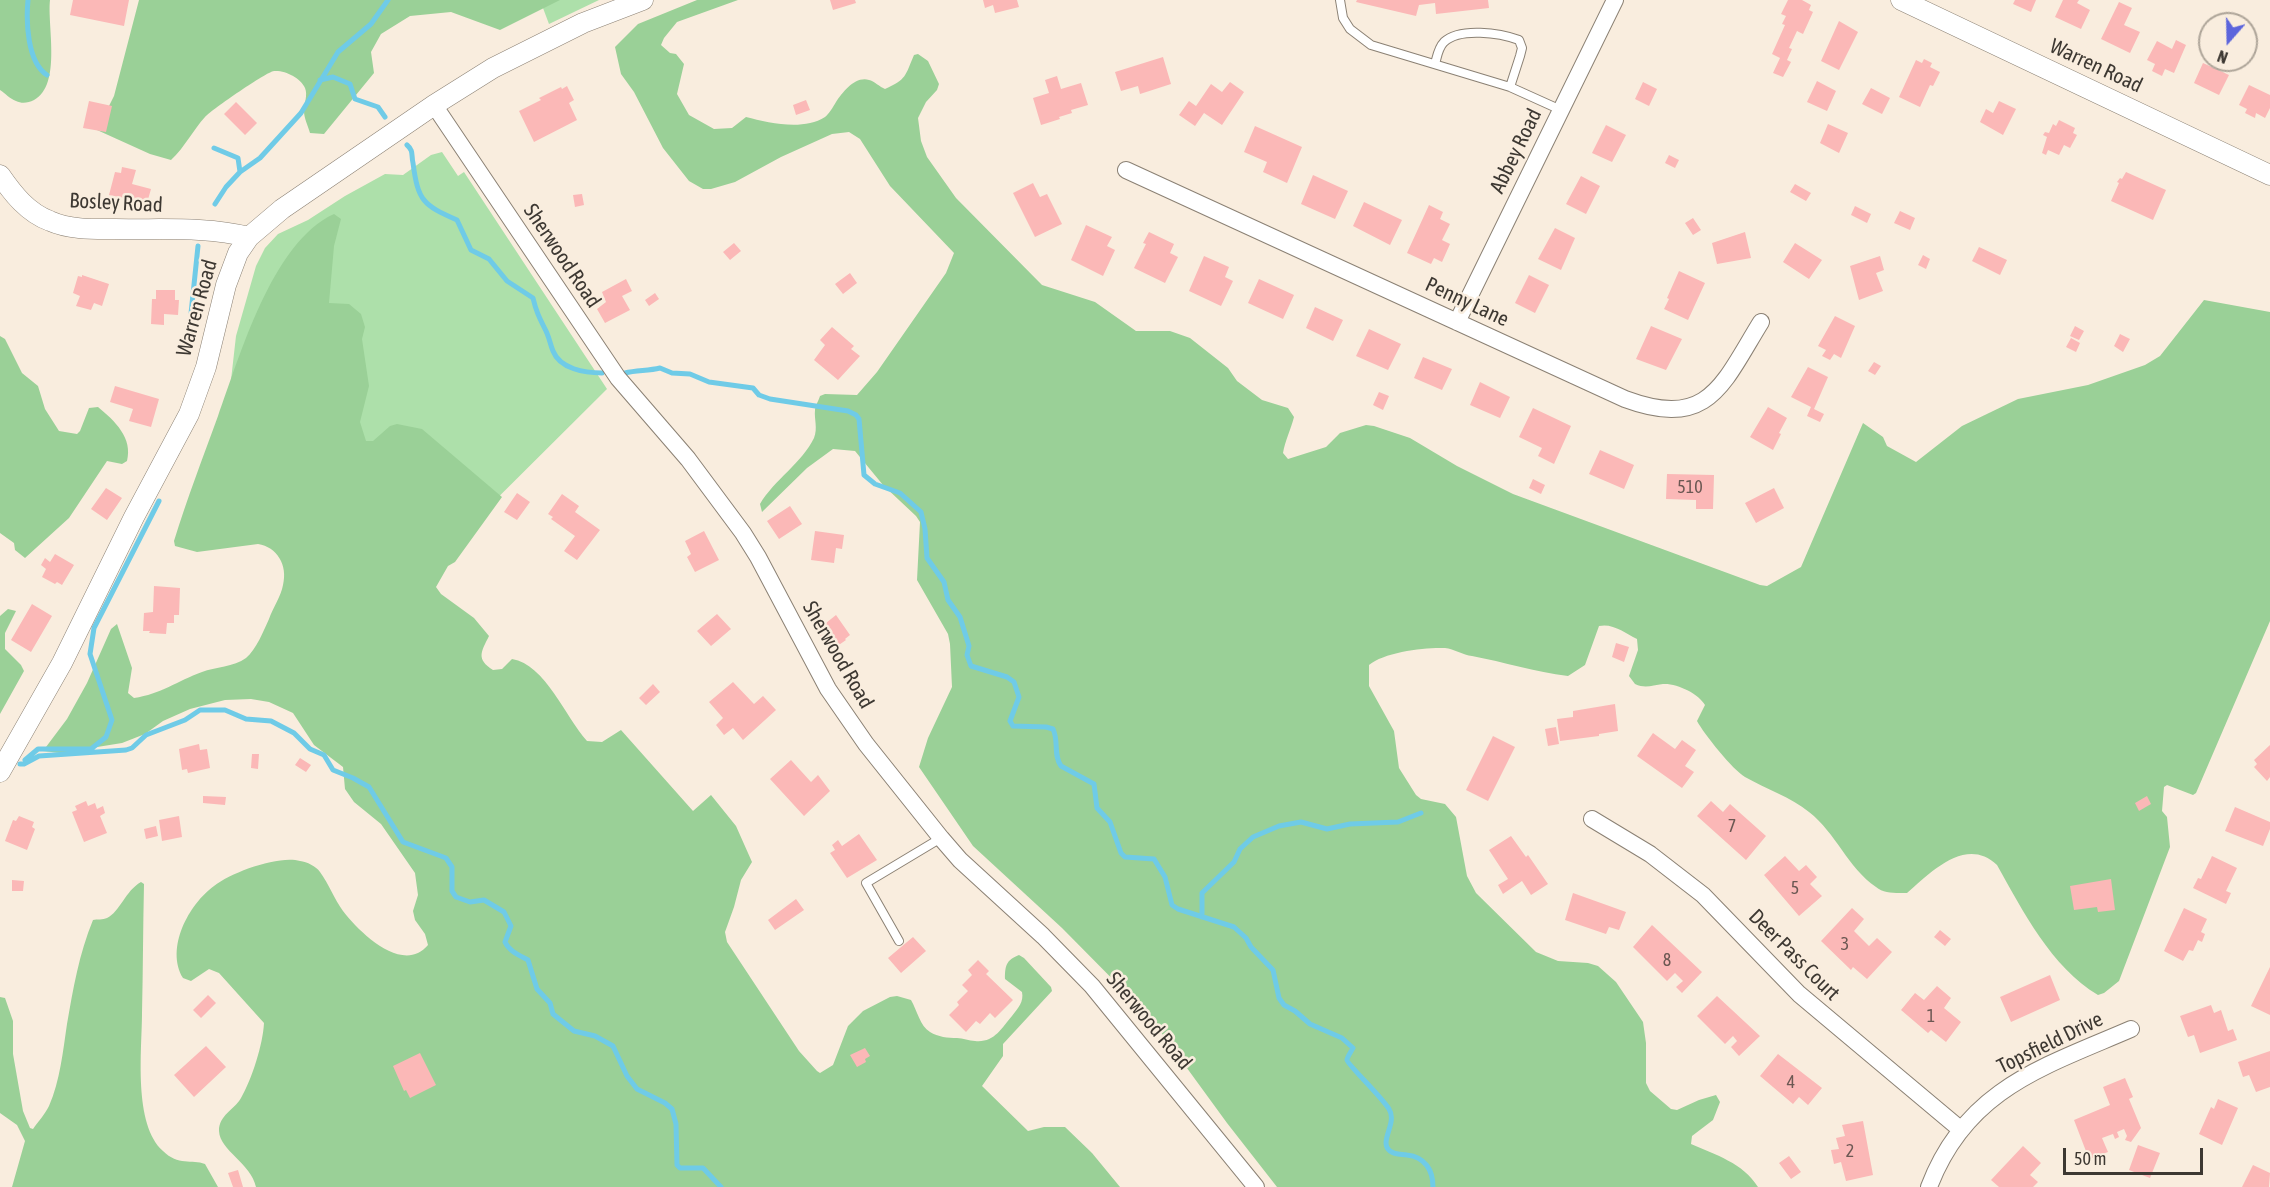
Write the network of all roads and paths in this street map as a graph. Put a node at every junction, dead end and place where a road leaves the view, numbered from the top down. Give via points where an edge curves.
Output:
1 (643, 0) edge
2 (1340, 0) edge
3 (1615, 0) edge
4 (1901, 0) edge
5 (1435, 64) junction
6 (1510, 87) junction
7 (434, 105) junction
8 (1561, 110) junction
9 (1126, 170) dead end
10 (0, 175) edge
11 (2270, 175) edge
12 (249, 237) junction
13 (1457, 322) junction
14 (1761, 322) dead end
15 (0, 772) edge
16 (1592, 819) dead end
17 (941, 838) junction
18 (899, 941) dead end
19 (2131, 1029) dead end
20 (1960, 1129) junction
21 (1256, 1187) edge
22 (1929, 1187) edge

1 - 7 street, Warren Road via 549,38
2 - 5 lane via 1343,18 1350,29 1371,45
3 - 8 street, Abbey Road
4 - 11 street, Warren Road
5 - 6 lane
5 - 6 lane via 1444,42 1453,37 1467,33 1509,36 1518,40 1522,48
6 - 8 lane
7 - 12 street, Warren Road via 282,209
7 - 17 street, Sherwood Road via 606,361 727,510 758,557 845,715
8 - 13 street, Abbey Road
9 - 13 street, Penny Lane
10 - 12 street, Bosley Road via 34,213 51,222 91,229 223,231
12 - 15 street, Warren Road via 238,253 226,285 206,367 189,414 62,663
13 - 14 street, Penny Lane via 1625,399 1671,411 1699,404 1711,396
16 - 20 street, Deer Pass Court via 1650,854 1703,895 1833,1025
17 - 18 lane via 866,882
17 - 21 street, Sherwood Road via 1092,986
19 - 20 street, Topsfield Drive via 2022,1077 2000,1091
20 - 22 street, Topsfield Drive

